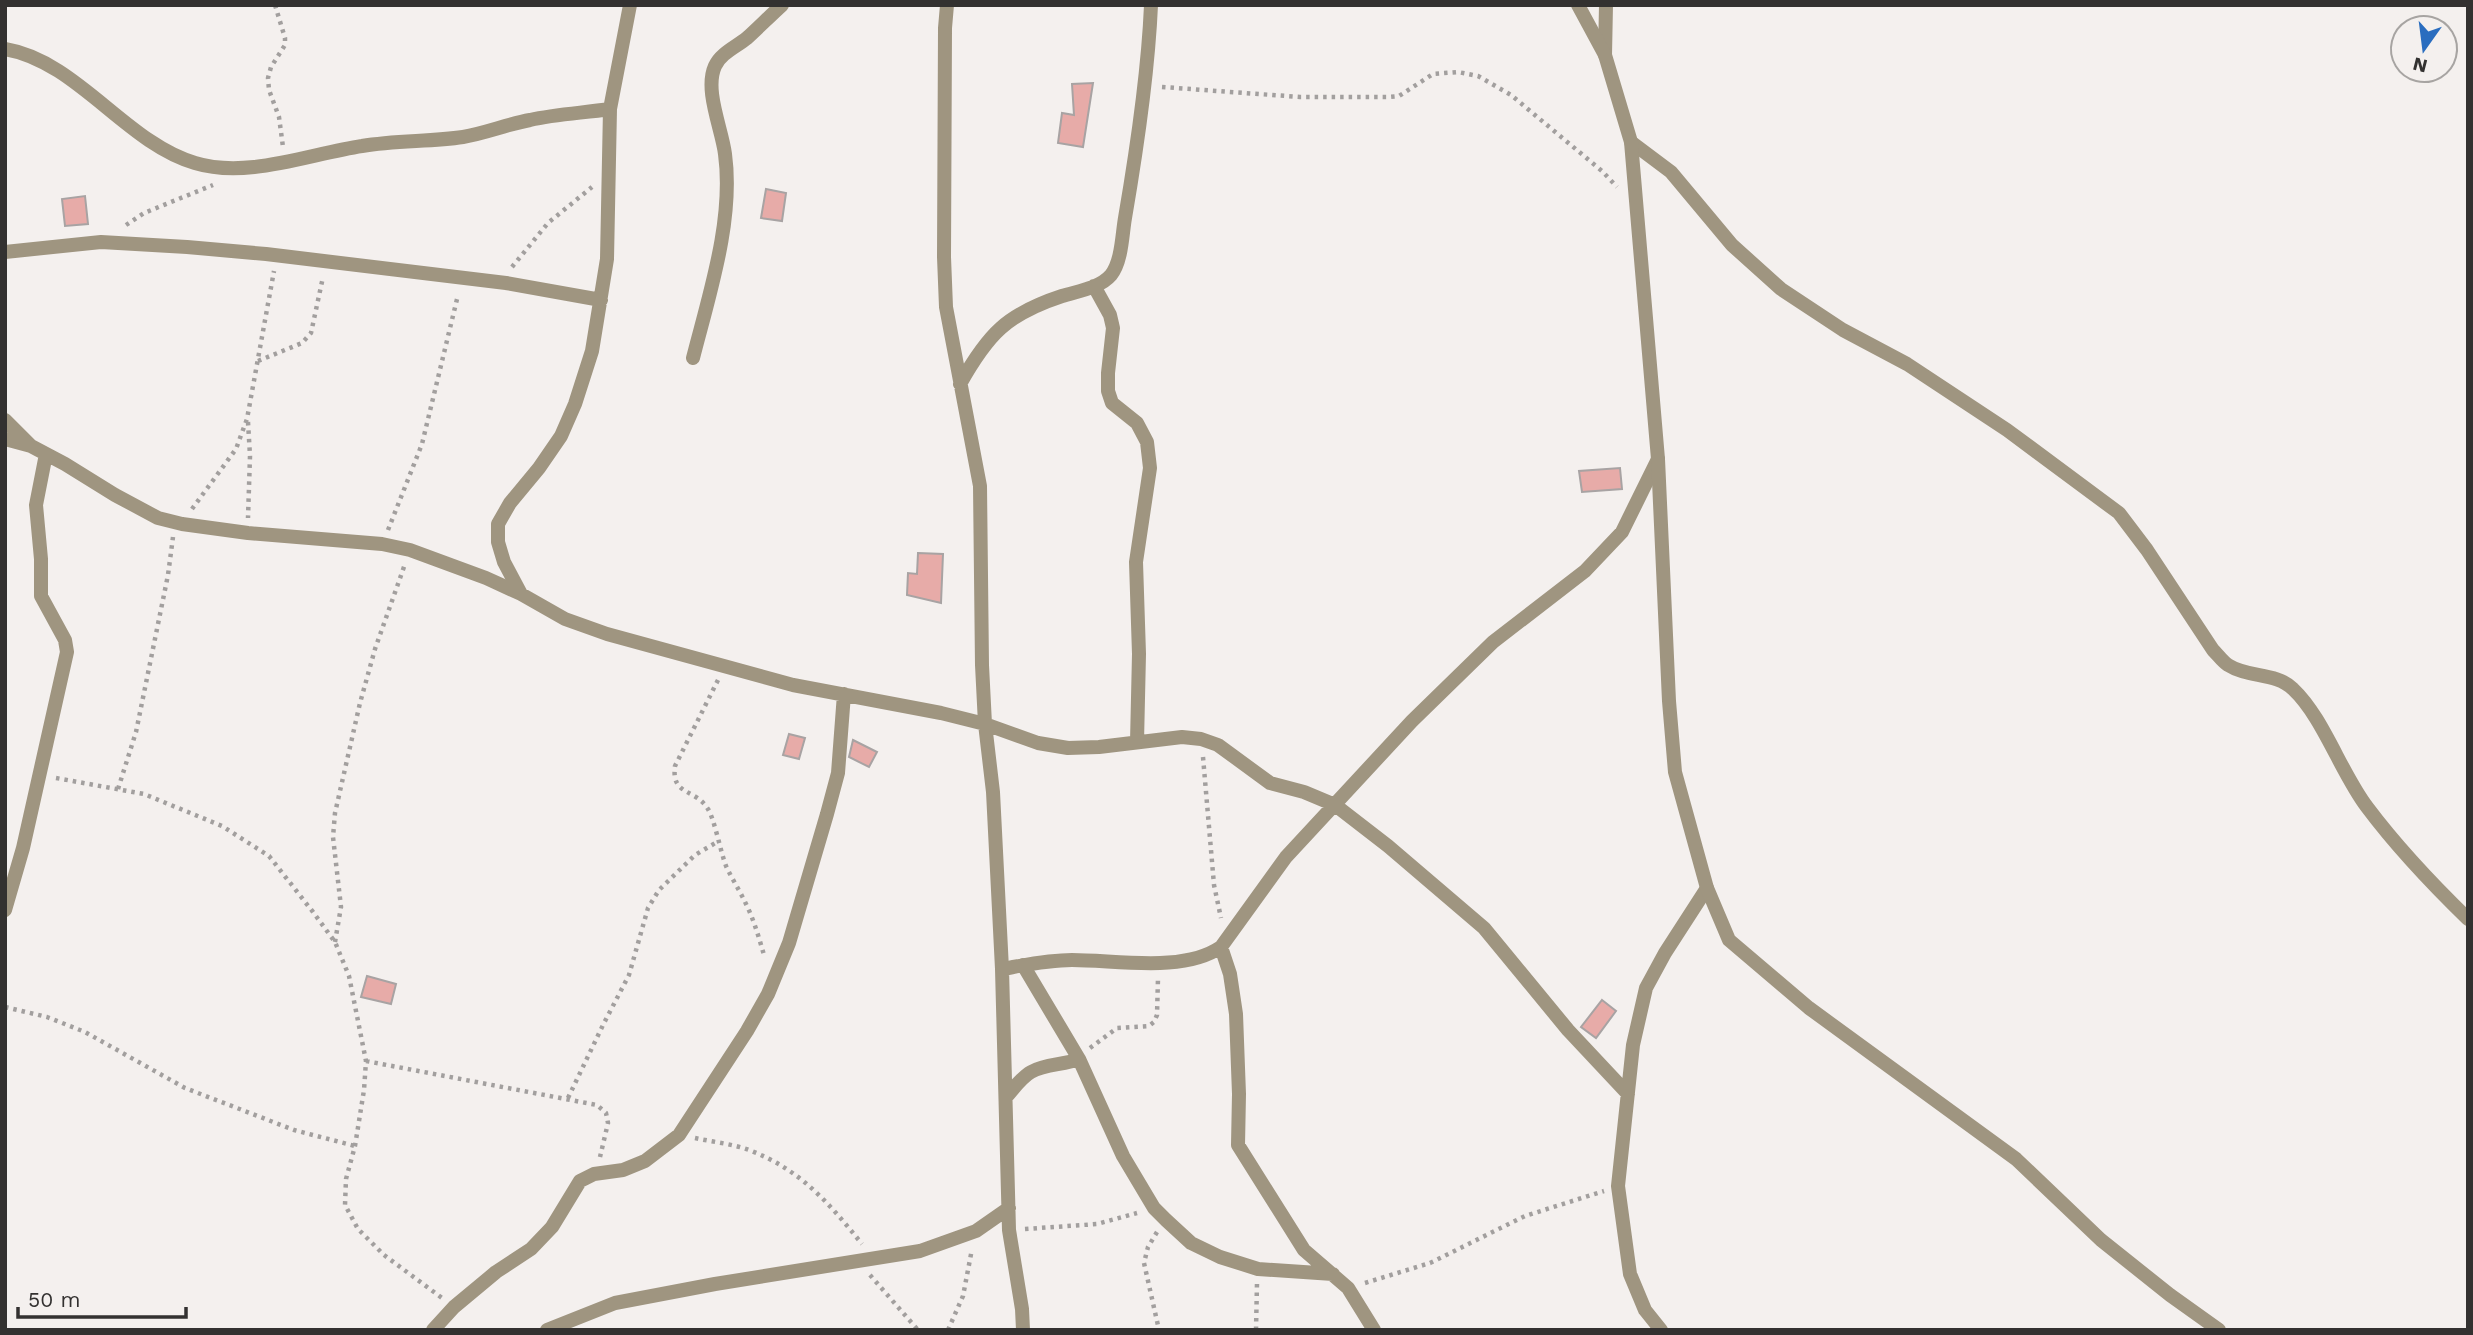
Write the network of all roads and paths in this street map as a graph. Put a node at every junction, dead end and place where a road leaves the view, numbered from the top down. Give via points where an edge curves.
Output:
1 (275, 5) edge
2 (631, 5) edge
3 (782, 5) edge
4 (947, 5) edge
5 (1151, 5) edge
6 (1578, 5) edge
7 (1606, 5) edge
8 (5, 49) edge
9 (1605, 55) junction
10 (1143, 85) junction
11 (610, 109) junction
12 (1631, 142) junction
13 (284, 160) junction
14 (245, 169) junction
15 (610, 174) junction
16 (1639, 211) junction
17 (101, 242) junction
18 (5, 252) edge
19 (277, 255) junction
20 (325, 262) junction
21 (461, 279) junction
22 (506, 283) junction
23 (1094, 286) junction
24 (601, 300) junction
25 (693, 359) dead end
26 (258, 361) junction
27 (960, 384) junction
28 (247, 419) junction
29 (5, 420) edge
30 (5, 439) edge
31 (31, 446) junction
32 (46, 454) junction
33 (1658, 459) junction
34 (178, 523) junction
35 (248, 533) junction
36 (382, 544) junction
37 (410, 550) junction
38 (521, 594) junction
39 (725, 666) junction
40 (844, 694) junction
41 (985, 724) junction
42 (1201, 739) junction
43 (1137, 742) junction
44 (40, 775) junction
45 (118, 789) junction
46 (1335, 805) junction
47 (717, 842) junction
48 (1707, 888) junction
49 (5, 910) edge
50 (2468, 919) edge
51 (335, 942) junction
52 (1224, 943) junction
53 (765, 962) dead end
54 (1158, 962) junction
55 (1023, 965) junction
56 (1002, 969) junction
57 (5, 1007) edge
58 (1077, 1056) junction
59 (366, 1061) junction
60 (1628, 1094) junction
61 (1007, 1096) junction
62 (568, 1098) junction
63 (679, 1135) junction
64 (355, 1146) junction
65 (594, 1174) junction
66 (1618, 1186) junction
67 (1009, 1208) junction
68 (1154, 1209) junction
69 (1166, 1220) junction
70 (1009, 1230) junction
71 (976, 1231) junction
72 (873, 1259) junction
73 (858, 1261) junction
74 (1258, 1269) junction
75 (1334, 1274) junction
76 (1348, 1289) junction
77 (454, 1307) junction
78 (433, 1330) edge
79 (547, 1330) edge
80 (918, 1330) edge
81 (948, 1330) edge
82 (1023, 1330) edge
83 (1159, 1330) edge
84 (1256, 1330) edge
85 (1374, 1330) edge
86 (1661, 1330) edge
87 (2219, 1330) edge

1 - 13 path via 285,45 268,78
2 - 11 street
3 - 25 street via 714,68 712,84 726,155 726,200 716,267
4 - 27 street via 944,257 946,307
5 - 10 street
6 - 9 street
7 - 9 street
8 - 14 street via 56,68 114,115 192,163
9 - 12 street
10 - 16 path via 1300,97 1388,97 1399,96 1433,74 1478,76 1534,113 1602,171
10 - 23 street via 1118,260 1111,275
11 - 13 street via 532,119 465,136 365,145
11 - 15 street
12 - 16 street
12 - 50 street via 1671,172 1732,245 1781,289 2007,430 2119,513 2213,650 2227,665 2292,687 2366,806
13 - 14 street
14 - 17 path via 144,214
15 - 22 path via 548,223 513,266
15 - 24 street
16 - 33 street
17 - 18 street
17 - 19 street
19 - 20 street
19 - 26 path
20 - 21 street
20 - 26 path via 312,333 302,344
21 - 22 street
21 - 36 path via 422,444
22 - 24 street
23 - 27 street via 1031,307 1000,328 980,349
23 - 43 street via 1112,328 1108,391 1112,403 1137,423 1149,455 1136,562
24 - 38 street via 592,351 561,436 498,524 504,562
26 - 28 path
27 - 41 street via 980,486
28 - 34 path via 236,449
28 - 35 path
29 - 31 street
30 - 31 street
31 - 32 street
32 - 34 street via 158,518
32 - 44 street via 36,505 41,596 65,640 66,652
33 - 46 street via 1622,532 1585,571 1493,642
33 - 48 street via 1675,772
34 - 35 street
34 - 45 path via 136,732
35 - 36 street
36 - 37 street
37 - 38 street
37 - 51 path via 368,676 335,813 333,837 341,907
38 - 39 street via 565,620
39 - 40 street
39 - 47 path via 675,766 673,779 707,808
40 - 41 street
40 - 63 street via 838,773 789,943 761,1006
41 - 43 street via 1038,743 1068,748
41 - 56 street
42 - 43 street
42 - 46 street via 1217,745 1270,783
42 - 52 path
44 - 45 path
44 - 49 street
45 - 51 path via 144,794 222,826 269,856
46 - 52 street via 1286,857
46 - 60 street via 1484,928
47 - 53 path via 746,903
47 - 62 path via 659,890 648,908 629,975
48 - 60 street via 1646,988
48 - 87 street via 1729,940 1758,966 2016,1158 2101,1240
51 - 59 path via 349,976
52 - 54 street via 1209,956
52 - 75 street via 1236,1014 1238,1145 1304,1250
54 - 55 street via 1071,960
54 - 58 path via 1154,1022 1117,1028
55 - 56 street
55 - 58 street
56 - 61 street
57 - 64 path via 85,1032 185,1088 294,1130
58 - 61 street via 1065,1064 1029,1073
58 - 68 street via 1123,1156
59 - 62 path
59 - 64 path
60 - 66 street
61 - 67 street
62 - 65 path via 597,1105 606,1113 605,1144
63 - 65 street via 645,1161
63 - 72 path via 748,1149 795,1173 833,1207
64 - 77 path via 345,1205 358,1229 384,1255
65 - 77 street via 580,1181 552,1227 531,1249
66 - 76 path via 1525,1216 1430,1263
66 - 86 street via 1630,1274 1645,1310
67 - 70 street
67 - 71 street
68 - 69 street
68 - 70 path via 1097,1224
69 - 74 street via 1191,1243
69 - 83 path via 1148,1247 1144,1263
70 - 82 street
71 - 72 street via 920,1251
71 - 81 path via 963,1296
72 - 73 street
73 - 79 street via 615,1303
73 - 80 path
74 - 75 street
74 - 84 path
75 - 76 street
76 - 85 street
77 - 78 street

